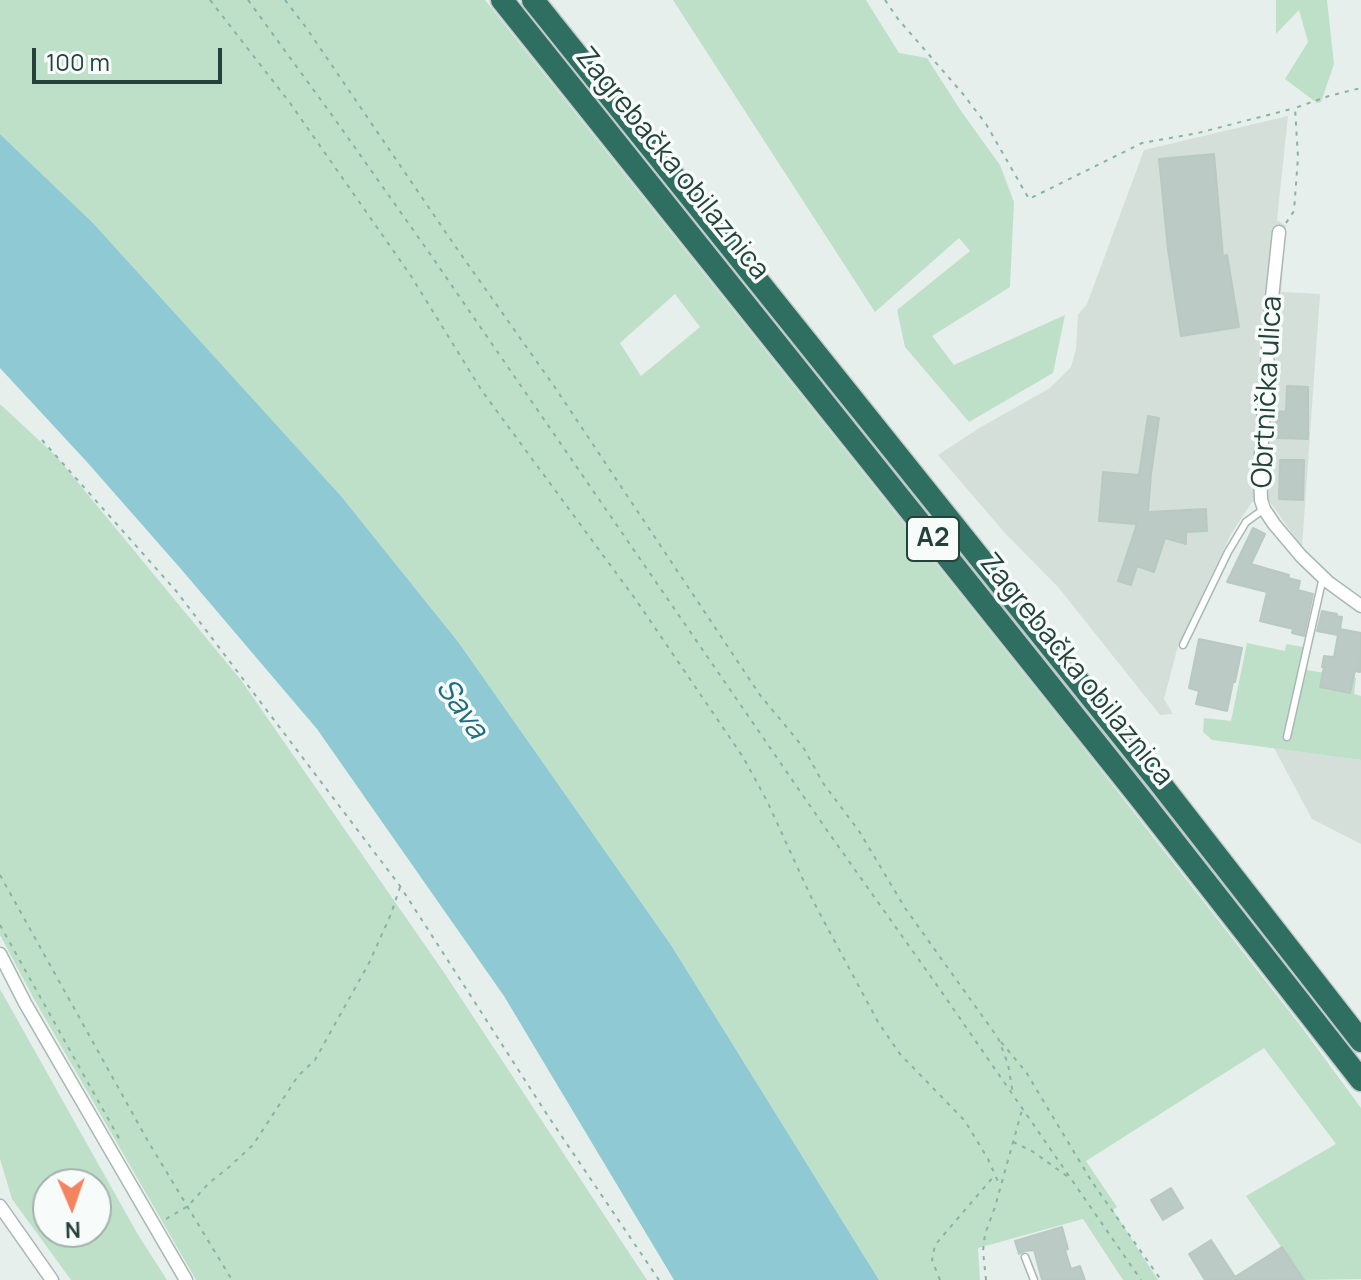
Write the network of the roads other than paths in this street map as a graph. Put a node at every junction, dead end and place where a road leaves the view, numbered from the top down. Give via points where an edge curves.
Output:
1 (502, 0) edge
2 (533, 0) edge
3 (1279, 232) road end
4 (1264, 509) junction
5 (1323, 577) junction
6 (1361, 606) edge
7 (1183, 645) dead end
8 (1287, 737) dead end
9 (0, 954) edge
10 (1361, 1041) edge
11 (1361, 1080) edge
12 (0, 1206) edge
13 (1025, 1257) dead end
14 (52, 1280) edge
15 (186, 1280) edge
16 (1034, 1280) edge

1 - 11 highway, Zagrebačka obilaznica / A2
2 - 10 highway, Zagrebačka obilaznica / A2
3 - 4 street, Obrtnička ulica via 1260,469
4 - 5 street, Obrtnička ulica
4 - 7 lane via 1246,522 1228,552
5 - 6 street, Obrtnička ulica
5 - 8 lane
9 - 15 street
12 - 14 street
13 - 16 lane

